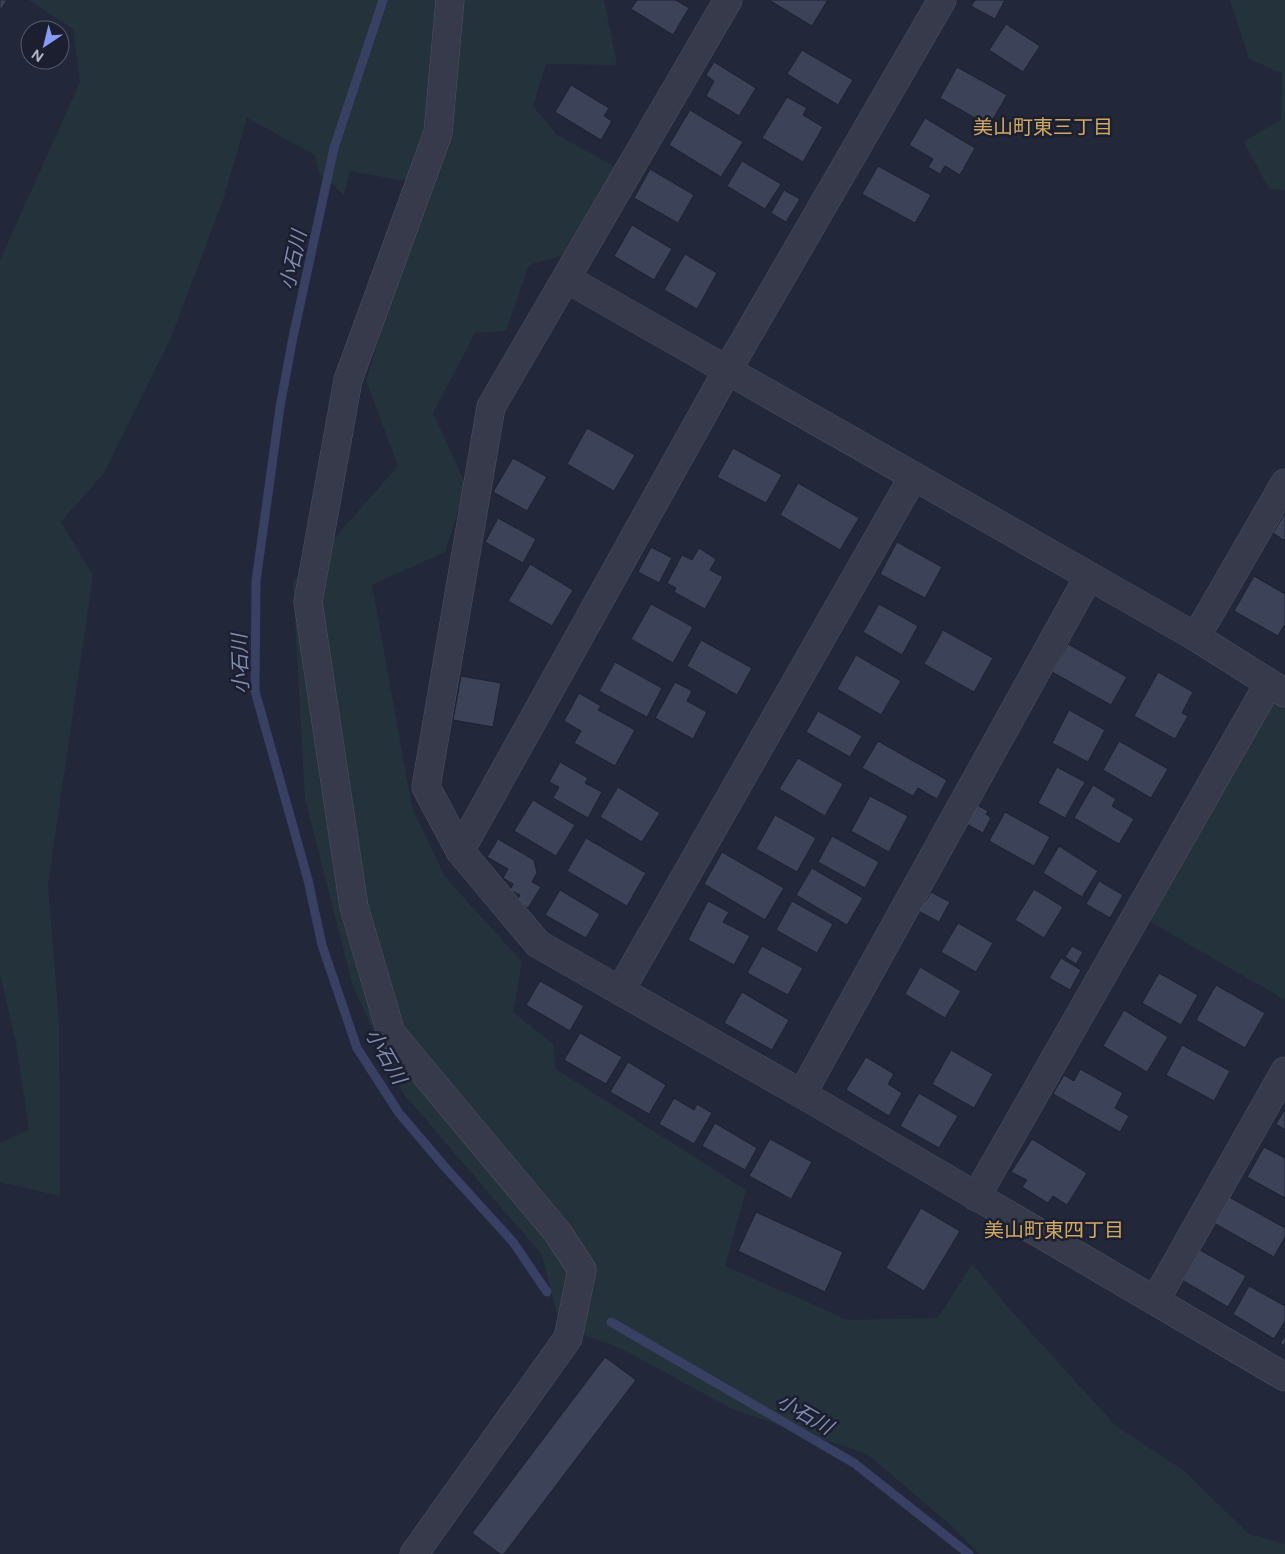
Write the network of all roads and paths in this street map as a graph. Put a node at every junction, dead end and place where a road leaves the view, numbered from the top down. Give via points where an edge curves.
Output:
1 (450, 0) edge
2 (728, 0) edge
3 (942, 0) edge
4 (567, 279) junction
5 (728, 371) junction
6 (913, 477) junction
7 (1285, 482) edge
8 (1089, 576) junction
9 (1196, 637) junction
10 (1277, 688) edge
11 (460, 851) junction
12 (620, 991) junction
13 (1285, 1071) edge
14 (802, 1094) junction
15 (976, 1197) junction
16 (1155, 1301) junction
17 (1285, 1377) edge
18 (414, 1554) edge

1 - 18 street via 438,133 348,380 308,602 354,907 391,1033 558,1233 582,1270 568,1338
2 - 4 street
3 - 5 street
4 - 5 street
4 - 11 street via 491,407 426,787
5 - 6 street
5 - 11 street
6 - 8 street
6 - 12 street
7 - 9 street
8 - 9 street
8 - 14 street
9 - 10 street
10 - 15 street
11 - 12 street via 538,944
12 - 14 street
13 - 16 street
14 - 15 street
15 - 16 street
16 - 17 street

